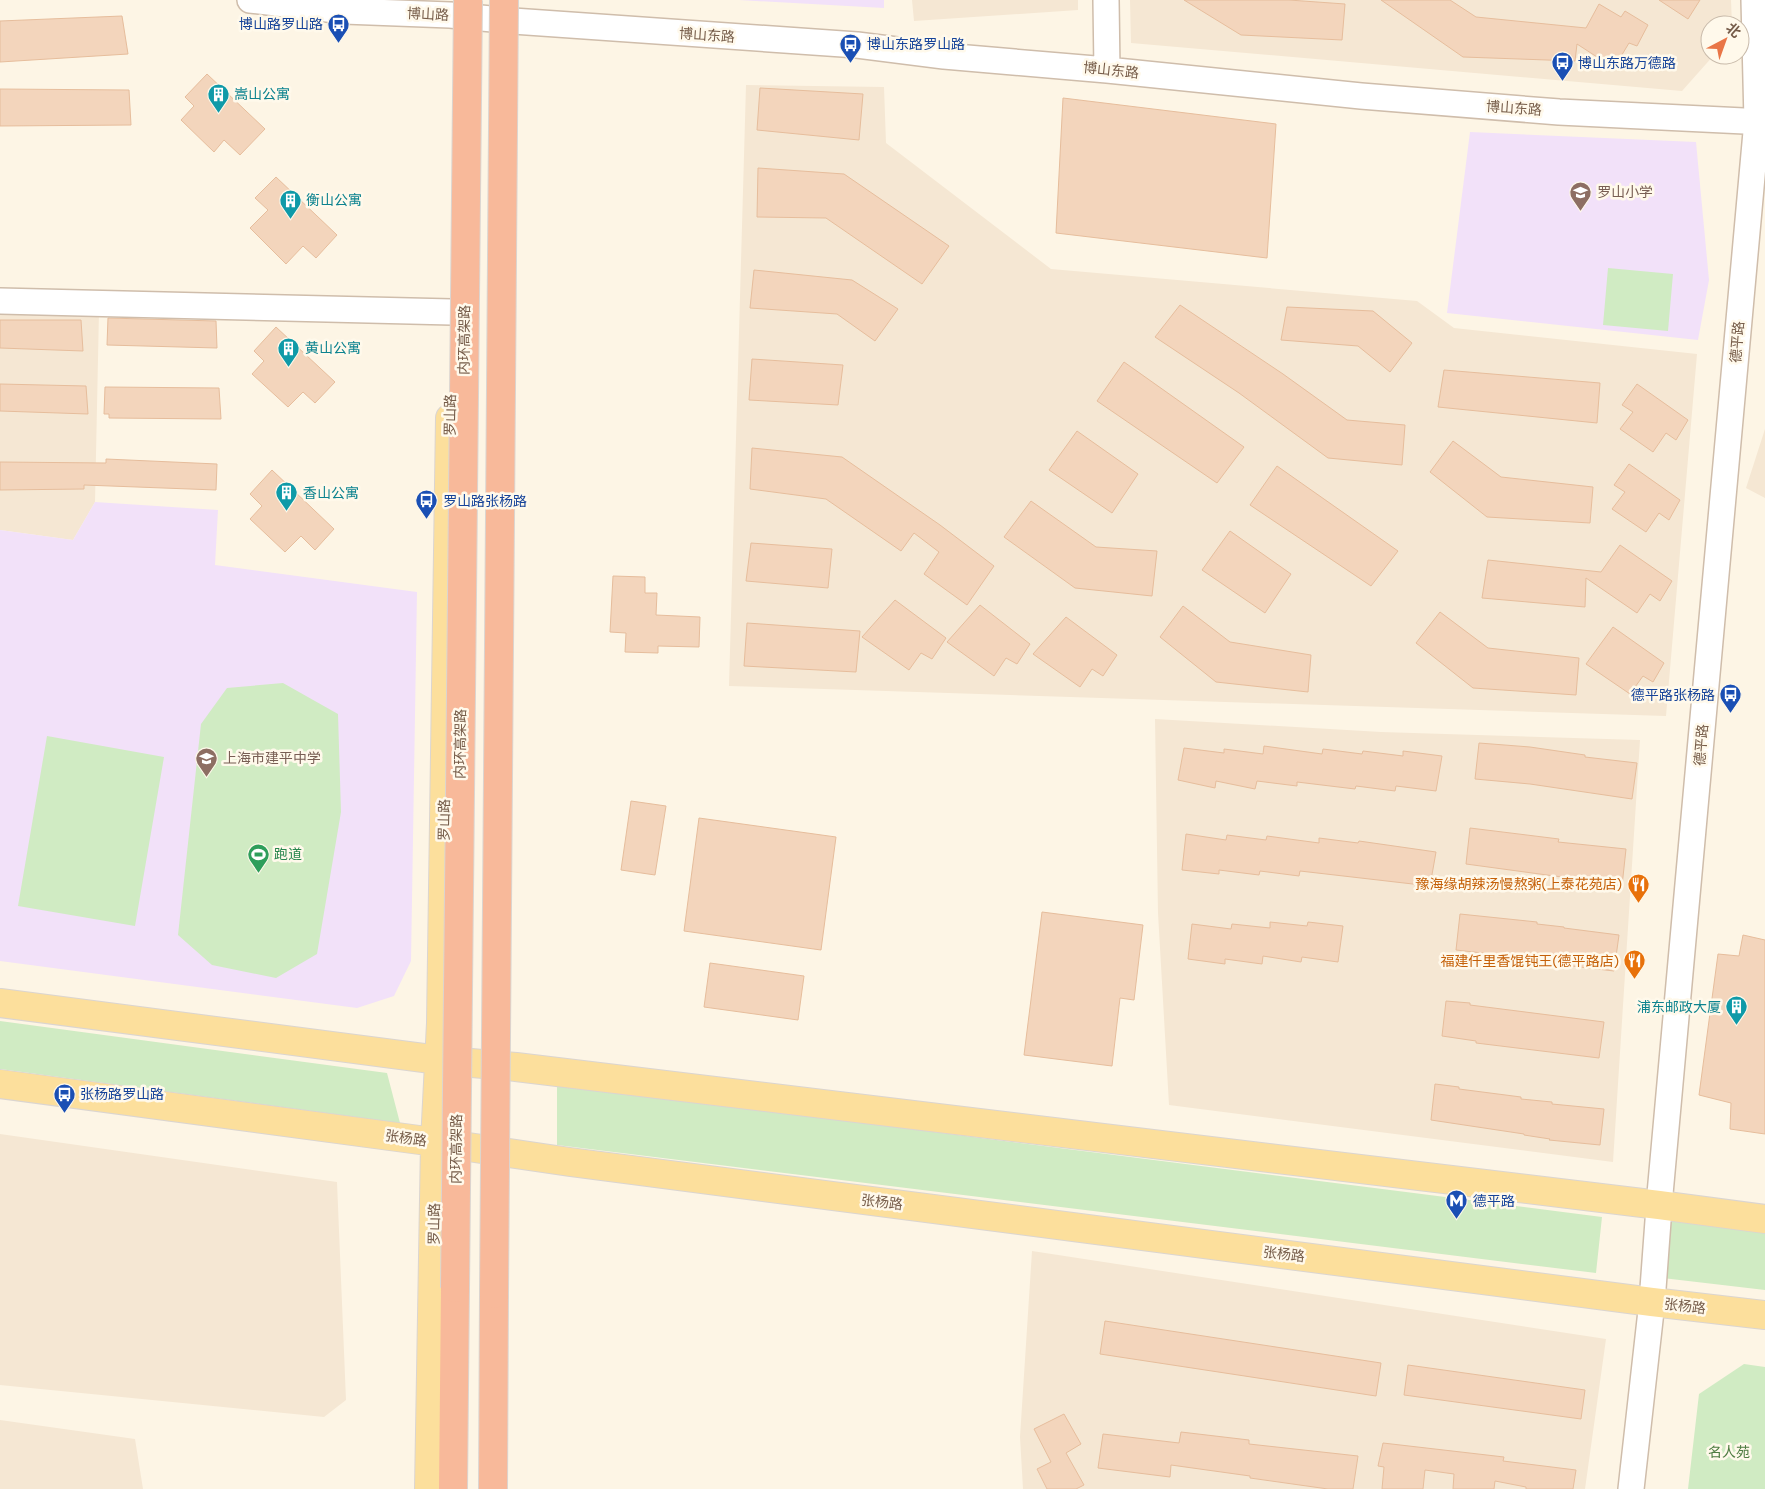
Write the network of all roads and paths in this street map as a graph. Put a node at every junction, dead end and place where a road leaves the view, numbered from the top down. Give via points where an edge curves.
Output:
1 (250, 0) edge
2 (1106, 0) edge
3 (1754, 0) edge
4 (460, 5) edge
5 (510, 7) edge
6 (1107, 70) junction
7 (1761, 121) edge
8 (0, 301) edge
9 (452, 312) junction
10 (0, 1003) edge
11 (439, 1060) junction
12 (505, 1066) junction
13 (0, 1084) edge
14 (435, 1142) junction
15 (504, 1152) junction
16 (1659, 1205) junction
17 (1765, 1219) edge
18 (1652, 1302) junction
19 (1765, 1315) edge
20 (429, 1489) edge
21 (453, 1489) edge
22 (493, 1489) edge
23 (506, 1489) edge
24 (1631, 1489) edge

1 - 4 street, 博山路 via 344,11
2 - 6 street
3 - 7 street, 德平路
4 - 5 street, 博山东路
4 - 9 main road, 罗山路
4 - 21 highway, 内环高架路, bridge
5 - 6 street, 博山东路 via 944,56
5 - 12 main road
5 - 22 highway, bridge
6 - 7 street, 博山东路 via 1400,100 1559,112
7 - 16 street, 德平路
8 - 9 street
9 - 11 main road, 罗山路
10 - 11 main road
11 - 12 main road
11 - 14 main road, 罗山路
12 - 15 main road
12 - 16 main road
13 - 14 main road, 张杨路
14 - 15 main road, 张杨路
14 - 20 main road, 罗山路
15 - 18 main road, 张杨路
15 - 23 main road
16 - 17 main road
16 - 18 street, 德平路
18 - 19 main road, 张杨路
18 - 24 street, 德平路

